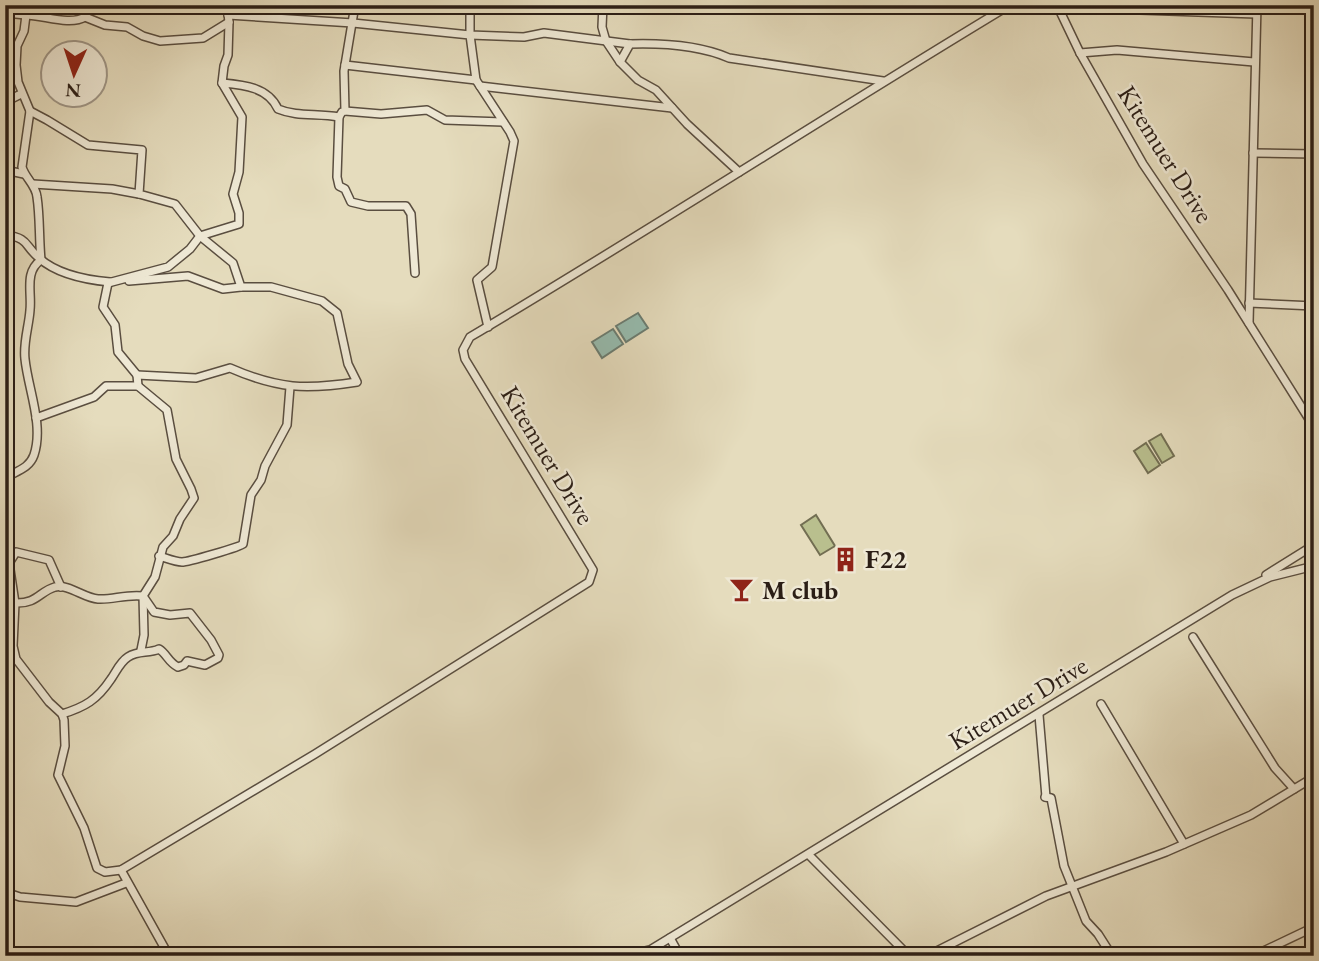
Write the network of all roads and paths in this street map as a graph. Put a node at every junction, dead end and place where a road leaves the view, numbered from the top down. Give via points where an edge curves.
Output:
1 (41, 5) edge
2 (90, 5) edge
3 (227, 5) edge
4 (355, 5) edge
5 (470, 5) edge
6 (603, 5) edge
7 (1010, 5) edge
8 (1057, 5) edge
9 (1063, 5) edge
10 (1116, 7) edge
11 (1256, 10) edge
12 (5, 13) edge
13 (26, 15) junction
14 (41, 15) junction
15 (85, 17) junction
16 (229, 19) junction
17 (353, 23) junction
18 (470, 35) junction
19 (607, 41) junction
20 (630, 44) junction
21 (1080, 53) junction
22 (620, 62) junction
23 (1254, 62) junction
24 (5, 64) edge
25 (16, 65) junction
26 (345, 65) junction
27 (883, 81) junction
28 (222, 83) junction
29 (478, 83) junction
30 (21, 94) junction
31 (5, 102) edge
32 (673, 108) junction
33 (30, 111) junction
34 (342, 114) junction
35 (503, 122) junction
36 (1253, 153) junction
37 (1314, 154) edge
38 (5, 170) edge
39 (739, 172) junction
40 (24, 174) junction
41 (33, 184) junction
42 (139, 194) junction
43 (5, 234) edge
44 (200, 236) junction
45 (41, 260) junction
46 (415, 273) dead end
47 (108, 282) junction
48 (241, 287) junction
49 (1249, 303) junction
50 (1314, 306) edge
51 (1249, 323) junction
52 (488, 327) junction
53 (137, 375) junction
54 (138, 386) junction
55 (290, 387) junction
56 (36, 418) junction
57 (1314, 427) edge
58 (5, 478) edge
59 (1314, 545) edge
60 (159, 556) junction
61 (7, 561) edge
62 (1314, 566) edge
63 (1250, 585) junction
64 (61, 587) junction
65 (143, 596) junction
66 (15, 603) junction
67 (1193, 637) dead end
68 (141, 650) junction
69 (1101, 704) dead end
70 (62, 714) junction
71 (1039, 715) junction
72 (1314, 777) edge
73 (1294, 789) junction
74 (1184, 844) junction
75 (809, 855) junction
76 (121, 870) junction
77 (126, 883) junction
78 (1072, 886) junction
79 (5, 892) edge
80 (1314, 927) edge
81 (670, 938) junction
82 (169, 956) edge
83 (623, 956) edge
84 (680, 956) edge
85 (909, 956) edge
86 (928, 956) edge
87 (1112, 956) edge
88 (1253, 956) edge

1 - 14 street
2 - 15 street
3 - 16 street
4 - 17 street
5 - 18 street
6 - 19 street via 601,27
7 - 27 street, Kitemuer Drive
8 - 21 street, Kitemuer Drive
9 - 10 street
10 - 11 street
11 - 23 street
12 - 13 street
13 - 14 street
13 - 25 street
14 - 15 street via 74,21
15 - 16 street via 160,41 202,38
16 - 17 street
16 - 28 street
17 - 18 street
17 - 26 street
18 - 19 street via 544,33
18 - 29 street
19 - 20 street
19 - 22 street
20 - 22 street
20 - 27 street via 713,51 729,58
21 - 23 street via 1117,50
21 - 51 street, Kitemuer Drive via 1143,164
22 - 32 street
23 - 36 street
24 - 25 street
25 - 30 street
26 - 29 street
26 - 34 street
27 - 39 street, Kitemuer Drive
28 - 34 street via 265,93 278,109 291,115
28 - 44 street via 242,117 233,194 239,224
29 - 32 street
29 - 35 street
30 - 31 street
30 - 33 street
32 - 39 street
33 - 40 street
33 - 42 street via 88,145 142,150
34 - 35 street via 427,110 446,120
34 - 46 street via 339,187 351,202 406,206 411,214
35 - 52 street via 514,141 512,163 492,267 477,280
36 - 37 street
36 - 49 street
38 - 40 street
39 - 52 street, Kitemuer Drive
40 - 41 street
41 - 42 street
41 - 45 street
42 - 44 street via 175,204
43 - 45 street via 22,238
44 - 47 street via 168,267
44 - 48 street via 233,263
45 - 47 street via 60,273
45 - 56 street via 34,265 29,282 31,309 25,349
47 - 48 street via 188,276 223,289
47 - 53 street via 103,307 114,325 118,352
48 - 55 street via 271,287 322,301 337,313 348,364 357,382
49 - 50 street
49 - 51 street
51 - 57 street, Kitemuer Drive
52 - 76 street, Kitemuer Drive via 470,337 463,350 465,359 593,570 589,582
53 - 54 street
53 - 55 street via 196,378 230,368
54 - 56 street via 106,386 94,397
54 - 60 street via 167,410 176,459 194,498
55 - 60 street via 287,425 251,495 243,544 181,562
56 - 58 street via 30,462
59 - 63 street, Kitemuer Drive
60 - 65 street via 155,577
61 - 64 street via 16,552 49,561
61 - 66 street
62 - 63 street, Kitemuer Drive
63 - 71 street, Kitemuer Drive
64 - 65 street via 99,599
64 - 66 street via 24,604
65 - 68 street
65 - 68 street via 154,612 190,613 219,656 205,665 187,661 178,667 159,649
66 - 70 street via 16,659
67 - 73 street via 1275,768
68 - 70 street via 124,659 91,703
69 - 74 street
70 - 76 street via 65,746 58,775 91,844 97,868
71 - 75 street, Kitemuer Drive
71 - 78 street via 1046,797 1054,806
72 - 73 street
73 - 74 street via 1251,815
74 - 78 street
75 - 81 street, Kitemuer Drive
75 - 85 street
76 - 77 street
77 - 79 street via 76,902
77 - 82 street
78 - 86 street
78 - 87 street via 1086,921
80 - 88 street
81 - 83 street, Kitemuer Drive via 650,950
81 - 84 street

